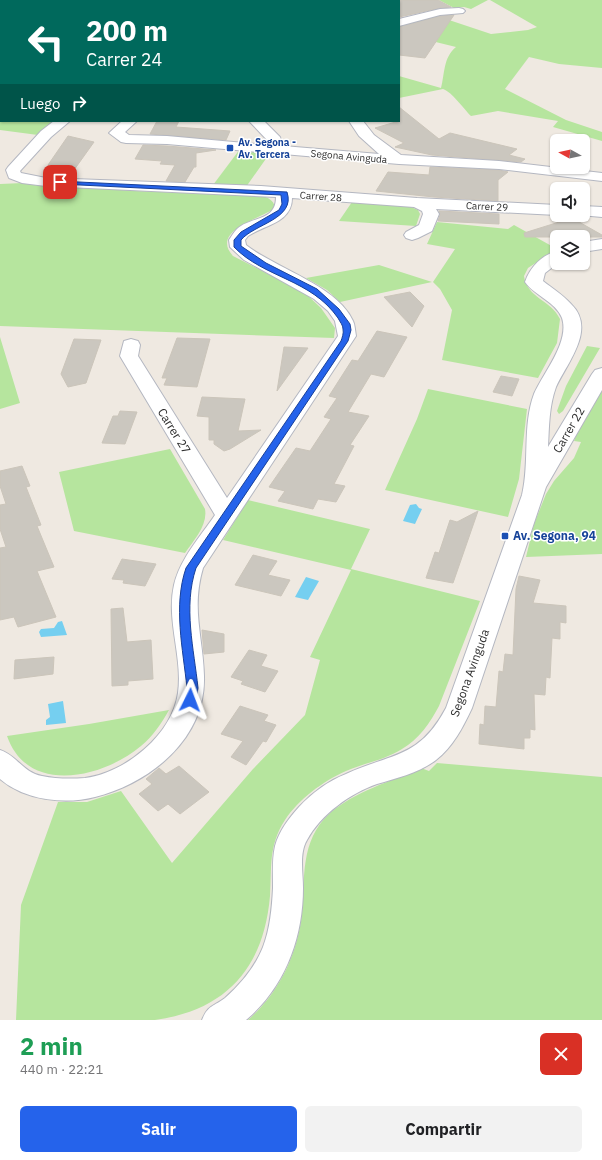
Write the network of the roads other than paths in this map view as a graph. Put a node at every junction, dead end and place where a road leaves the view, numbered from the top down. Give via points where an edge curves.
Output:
1 (459, 11) dead end
2 (400, 23) edge
3 (62, 122) edge
4 (129, 122) edge
5 (257, 122) edge
6 (357, 122) edge
7 (276, 149) junction
8 (399, 160) junction
9 (602, 177) edge
10 (284, 193) junction
11 (417, 203) junction
12 (550, 210) edge
13 (590, 211) edge
14 (602, 212) edge
15 (412, 235) dead end
16 (602, 244) edge
17 (590, 246) edge
18 (550, 261) edge
19 (131, 345) dead end
20 (602, 374) edge
21 (535, 487) junction
22 (226, 515) junction
23 (0, 760) edge
24 (218, 1020) edge

1 - 2 street via 440,12
3 - 10 street, Carrer 28 via 46,134 12,170 14,175 22,179 46,182
4 - 7 street, Segona Avinguda via 116,133 126,139
5 - 7 street via 275,140
6 - 8 street via 384,151
7 - 8 street, Segona Avinguda
8 - 9 street, Segona Avinguda via 513,167
10 - 11 street, Carrer 28
10 - 22 street via 285,204 282,211 243,233 237,240 238,247 314,290 342,318 346,324 347,336
11 - 12 street, Carrer 29
11 - 15 street via 428,208 431,214 426,228
13 - 14 street
16 - 17 street
18 - 21 street, Segona Avinguda via 537,271 534,282 566,308 572,321 572,329 568,348 543,396
19 - 22 street, Carrer 27 via 129,356
20 - 21 street, Carrer 22
21 - 24 street, Segona Avinguda via 498,598 452,722 431,749 399,766 348,785 306,818 294,834 288,850 288,905 280,948 256,990 231,1013
22 - 23 street via 196,559 188,576 184,600 192,688 186,712 164,745 140,766 115,780 101,786 74,791 26,782 13,776

